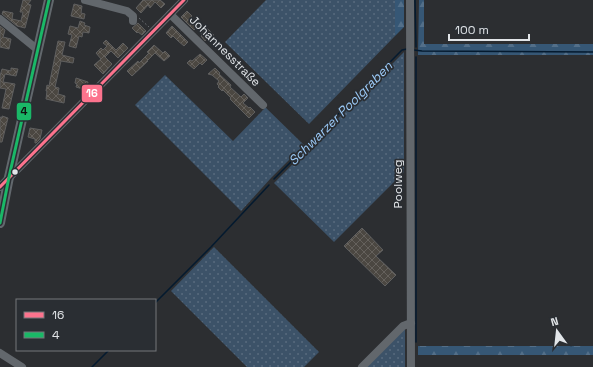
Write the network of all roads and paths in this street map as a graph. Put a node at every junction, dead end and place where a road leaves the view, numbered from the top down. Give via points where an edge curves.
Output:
1 (49, 0) edge
2 (85, 0) edge
3 (184, 0) edge
4 (410, 0) edge
5 (170, 14) junction
6 (133, 18) joint
7 (0, 19) edge
8 (153, 31) junction
9 (38, 50) junction
10 (263, 105) dead end
11 (9, 177) junction
12 (0, 187) edge
13 (0, 223) edge
14 (411, 323) junction
15 (0, 353) edge
16 (22, 367) edge
17 (362, 367) edge
18 (411, 367) edge

1 - 9 main road
2 - 6 street via 127,11
3 - 5 street, Johannesstraße
4 - 14 street, Poolweg
5 - 8 street, Johannesstraße
5 - 10 street, Johannesstraße
6 - 8 path via 138,17
7 - 9 street
8 - 11 street, Johannesstraße
9 - 11 main road
11 - 12 street, Johannesstraße
11 - 13 main road
14 - 17 street via 403,326
14 - 18 street, Poolweg
15 - 16 street

